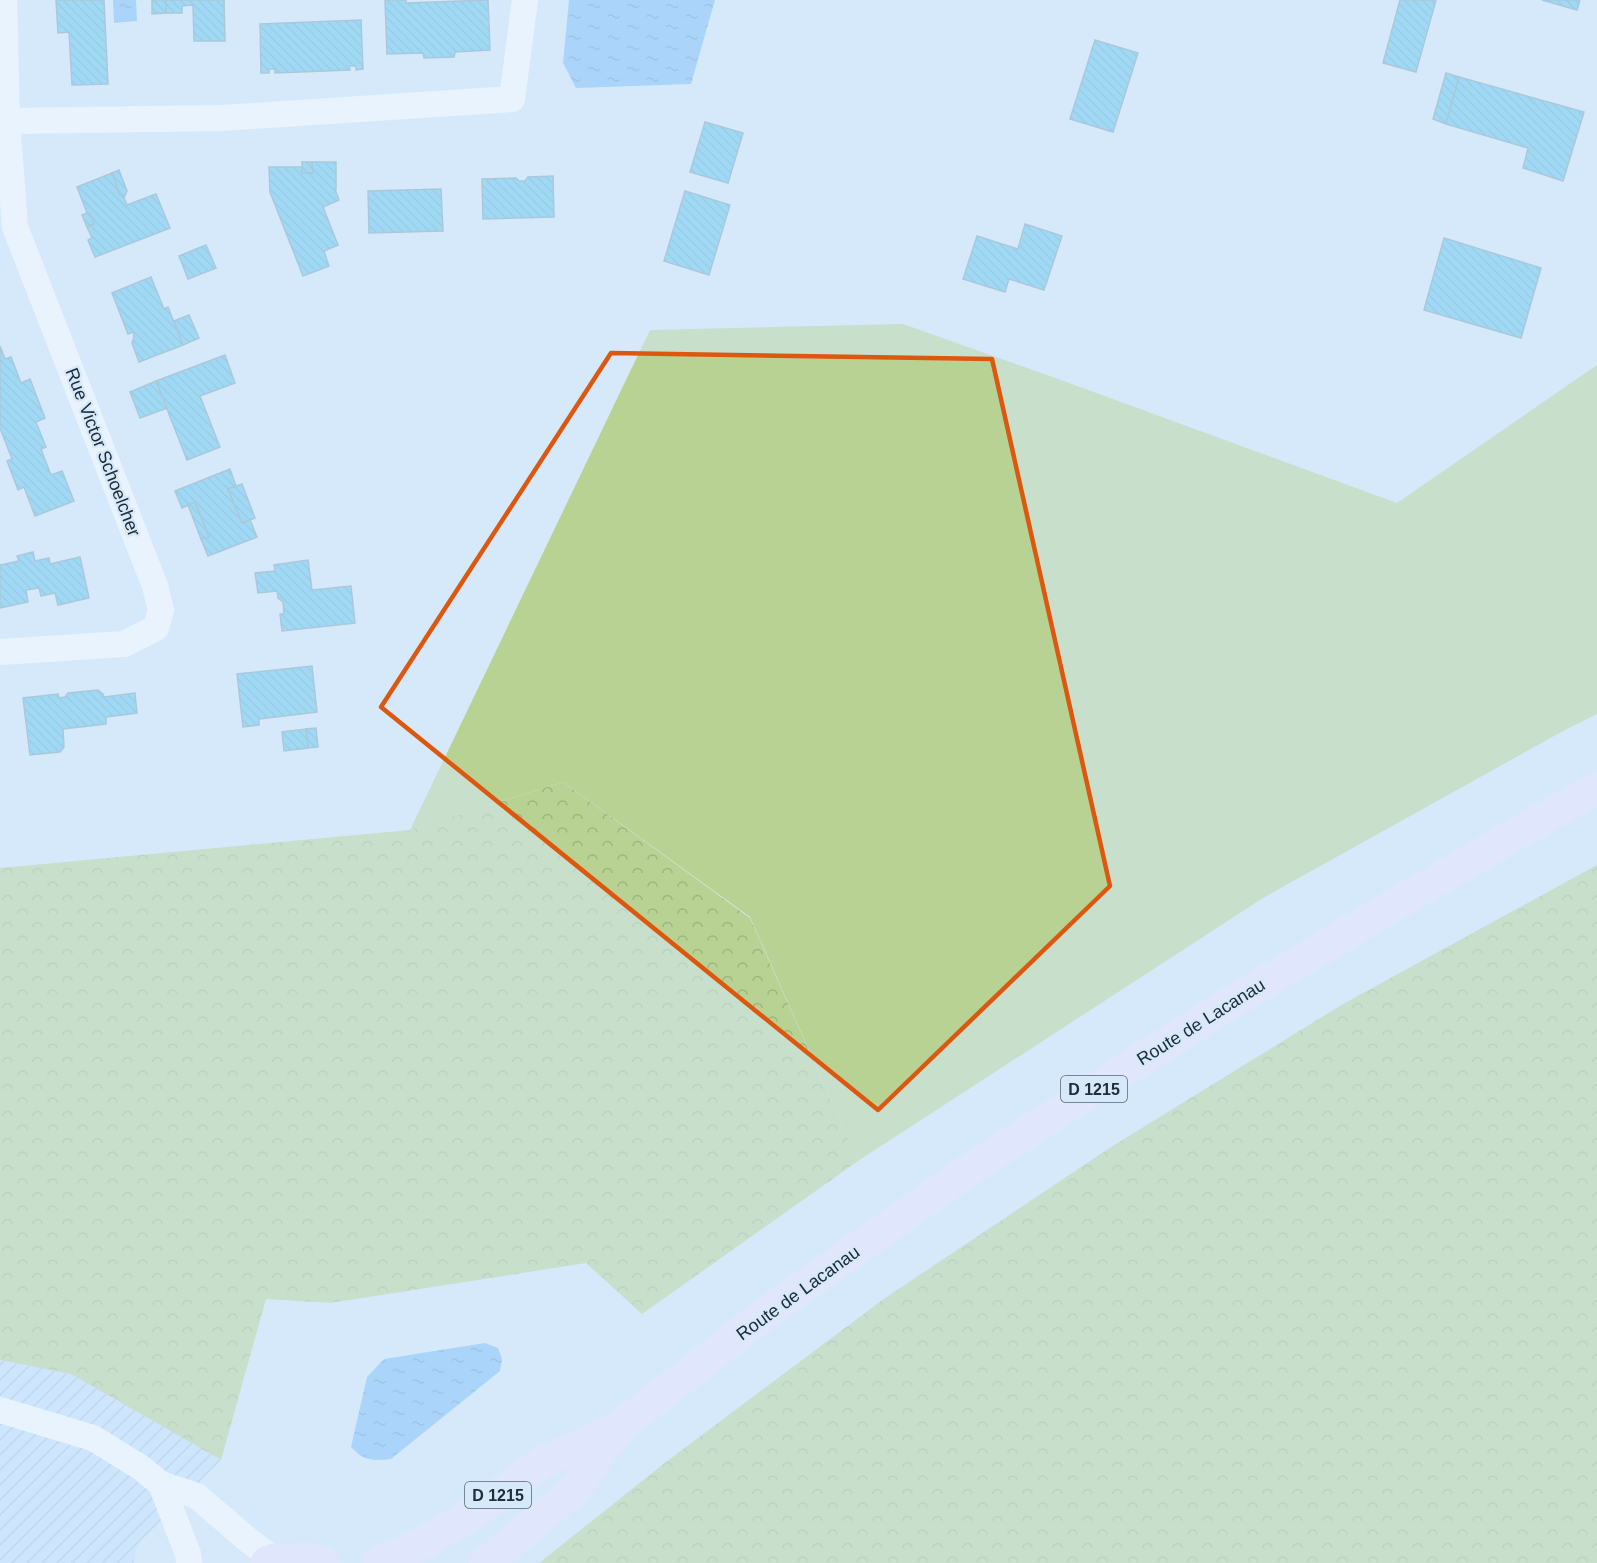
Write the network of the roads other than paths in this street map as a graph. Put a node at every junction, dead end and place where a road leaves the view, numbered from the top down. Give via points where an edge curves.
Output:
1 (4, 0) edge
2 (525, 0) edge
3 (7, 121) junction
4 (0, 652) edge
5 (1597, 789) edge
6 (0, 1410) edge
7 (617, 1429) junction
8 (161, 1484) junction
9 (271, 1562) edge
10 (189, 1563) edge
11 (323, 1563) edge
12 (380, 1563) edge
13 (486, 1563) edge

1 - 3 street, Rue Victor Schoelcher
2 - 3 street via 512,99 222,118
3 - 4 street, Rue Victor Schoelcher via 15,228 161,610 156,628 124,644
5 - 7 main road, Route de Lacanau / D 1215 via 1245,994 969,1170 766,1313
6 - 8 street via 93,1438
7 - 12 main road, D 1215 via 541,1463 472,1514
7 - 13 main road, D 1215 via 576,1488
8 - 9 street via 197,1496
8 - 10 street
9 - 11 main road via 308,1558

